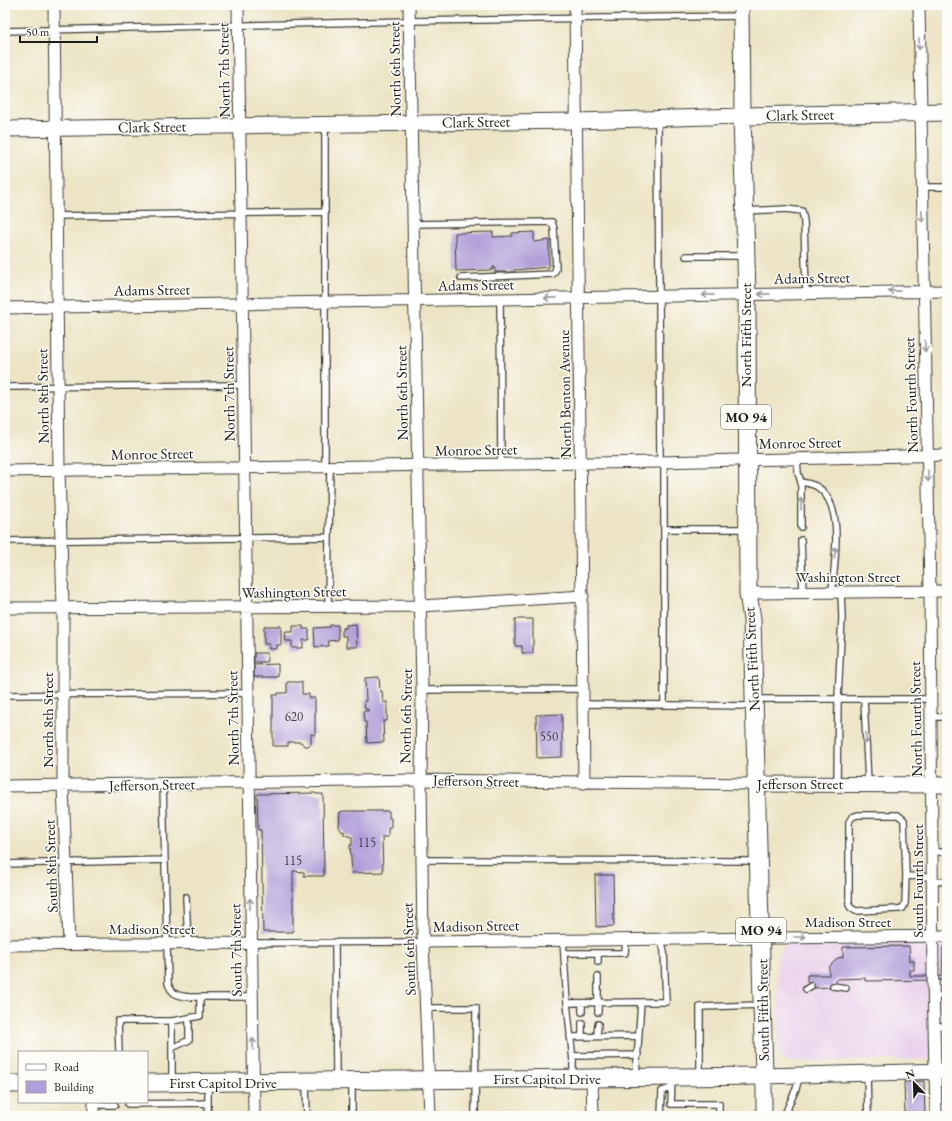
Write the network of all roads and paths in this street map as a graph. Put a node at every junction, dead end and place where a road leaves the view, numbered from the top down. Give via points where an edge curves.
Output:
1 (54, 5) edge
2 (238, 5) edge
3 (409, 5) edge
4 (576, 5) edge
5 (919, 5) edge
6 (741, 11) edge
7 (576, 19) junction
8 (409, 21) junction
9 (238, 26) junction
10 (54, 30) junction
11 (5, 31) edge
12 (947, 112) edge
13 (920, 113) junction
14 (742, 116) junction
15 (658, 118) junction
16 (577, 121) junction
17 (411, 123) junction
18 (325, 124) junction
19 (239, 125) junction
20 (55, 128) junction
21 (5, 129) edge
22 (922, 187) junction
23 (947, 187) edge
24 (744, 211) junction
25 (325, 212) junction
26 (241, 213) junction
27 (56, 216) junction
28 (413, 224) junction
29 (686, 256) dead end
30 (746, 256) junction
31 (460, 278) dead end
32 (947, 290) edge
33 (923, 291) junction
34 (806, 293) junction
35 (747, 295) junction
36 (660, 296) junction
37 (579, 298) junction
38 (500, 299) junction
39 (415, 301) junction
40 (325, 302) junction
41 (242, 304) junction
42 (58, 307) junction
43 (5, 308) edge
44 (243, 385) junction
45 (58, 386) junction
46 (5, 387) edge
47 (947, 455) edge
48 (928, 456) junction
49 (797, 458) junction
50 (746, 460) junction
51 (662, 462) junction
52 (580, 463) junction
53 (501, 464) junction
54 (418, 465) junction
55 (328, 466) junction
56 (245, 468) junction
57 (59, 470) junction
58 (5, 471) edge
59 (801, 482) junction
60 (801, 527) dead end
61 (664, 529) junction
62 (747, 529) junction
63 (329, 537) junction
64 (246, 538) junction
65 (61, 540) junction
66 (801, 540) dead end
67 (5, 541) edge
68 (947, 591) edge
69 (837, 592) junction
70 (930, 592) junction
71 (748, 593) junction
72 (803, 593) junction
73 (583, 596) junction
74 (421, 606) junction
75 (63, 607) junction
76 (328, 607) junction
77 (5, 608) edge
78 (247, 608) junction
79 (583, 689) junction
80 (422, 690) junction
81 (248, 693) junction
82 (62, 694) junction
83 (5, 695) edge
84 (838, 699) junction
85 (864, 699) junction
86 (930, 699) junction
87 (754, 703) junction
88 (583, 704) junction
89 (664, 705) junction
90 (931, 717) junction
91 (947, 717) edge
92 (421, 780) junction
93 (250, 783) junction
94 (584, 783) junction
95 (755, 784) junction
96 (837, 784) junction
97 (868, 784) junction
98 (163, 785) junction
99 (940, 785) edge
100 (5, 786) edge
101 (63, 786) junction
102 (932, 852) junction
103 (947, 852) edge
104 (165, 860) junction
105 (422, 860) junction
106 (758, 860) junction
107 (66, 863) junction
108 (5, 864) edge
109 (906, 876) junction
110 (932, 879) junction
111 (947, 881) edge
112 (186, 897) dead end
113 (933, 936) junction
114 (947, 936) edge
115 (761, 937) junction
116 (626, 939) junction
117 (661, 939) junction
118 (563, 940) junction
119 (335, 942) junction
120 (423, 942) junction
121 (188, 943) junction
122 (251, 943) junction
123 (70, 944) junction
124 (167, 944) junction
125 (5, 945) edge
126 (564, 953) junction
127 (598, 953) junction
128 (598, 962) dead end
129 (598, 977) dead end
130 (833, 986) dead end
131 (846, 988) dead end
132 (934, 996) junction
133 (947, 996) edge
134 (200, 997) junction
135 (252, 997) junction
136 (567, 1002) junction
137 (582, 1002) junction
138 (641, 1002) junction
139 (598, 1003) junction
140 (763, 1005) junction
141 (426, 1008) junction
142 (582, 1012) dead end
143 (598, 1012) dead end
144 (189, 1018) junction
145 (172, 1021) junction
146 (582, 1023) dead end
147 (598, 1024) dead end
148 (934, 1026) junction
149 (947, 1026) edge
150 (597, 1036) junction
151 (638, 1036) junction
152 (570, 1037) junction
153 (582, 1037) junction
154 (172, 1048) junction
155 (119, 1051) edge
156 (638, 1055) junction
157 (573, 1056) junction
158 (941, 1071) edge
159 (867, 1073) junction
160 (800, 1075) junction
161 (764, 1076) junction
162 (700, 1077) junction
163 (573, 1078) junction
164 (636, 1078) junction
165 (476, 1079) junction
166 (592, 1079) junction
167 (430, 1080) junction
168 (344, 1081) junction
169 (306, 1082) junction
170 (148, 1083) edge
171 (172, 1083) junction
172 (208, 1083) junction
173 (254, 1083) junction
174 (671, 1083) junction
175 (5, 1084) edge
176 (18, 1084) edge
177 (208, 1103) junction
178 (128, 1104) dead end
179 (116, 1105) dead end
180 (94, 1108) edge
181 (208, 1116) edge
182 (254, 1116) edge
183 (307, 1116) edge
184 (352, 1116) edge
185 (430, 1116) edge
186 (475, 1116) edge
187 (592, 1116) edge
188 (661, 1116) edge
189 (719, 1116) edge
190 (764, 1116) edge
191 (784, 1116) edge
192 (868, 1116) edge
193 (936, 1116) edge

1 - 10 street, North 8th Street
2 - 9 street, North 7th Street
3 - 8 street, North 6th Street
4 - 7 street, North Benton Avenue
5 -> 13 street, North Fourth Street
6 - 7 lane
6 - 14 main road, North Fifth Street
7 - 8 lane
7 - 16 street, North Benton Avenue
8 - 9 lane
8 - 17 street, North 6th Street
9 - 10 lane
9 - 19 street, North 7th Street
10 - 11 lane
10 - 20 street, North 8th Street
12 - 13 main road, Clark Street
13 - 14 main road, Clark Street
13 - 22 street, North Fourth Street
14 - 15 main road, Clark Street
14 - 24 main road, North Fifth Street / MO 94
15 - 16 main road, Clark Street
15 - 36 lane
16 - 17 main road, Clark Street
16 - 37 street, North Benton Avenue
17 - 18 main road, Clark Street
17 - 28 street, North 6th Street
18 - 19 main road, Clark Street
18 - 25 lane
19 - 20 main road, Clark Street
19 - 26 street, North 7th Street
20 - 21 main road, Clark Street
20 - 27 street, North 8th Street
22 - 23 lane
22 -> 33 street, North Fourth Street
24 - 30 main road, North Fifth Street / MO 94
24 - 34 lane via 802,211
25 - 26 lane
25 - 40 lane
26 - 27 lane
26 - 41 street, North 7th Street
27 - 42 street, North 8th Street
28 - 31 lane via 552,222 556,269 553,274
28 - 39 street, North 6th Street
29 - 30 lane
30 - 35 main road, North Fifth Street / MO 94
32 - 33 street, Adams Street
33 -> 34 street, Adams Street
33 -> 48 street, North Fourth Street
34 -> 35 street, Adams Street
35 -> 36 street, Adams Street
35 - 50 main road, North Fifth Street / MO 94
36 - 37 street, Adams Street
36 - 51 lane
37 -> 38 street, Adams Street
37 - 52 street, North Benton Avenue
38 - 39 street, Adams Street
38 - 53 lane
39 - 40 street, Adams Street
39 - 54 street, North 6th Street
40 - 41 street, Adams Street
40 - 55 lane
41 - 42 street, Adams Street
41 - 44 street, North 7th Street
42 - 43 street, Adams Street
42 - 45 street, North 8th Street
44 - 45 lane
44 - 56 street, North 7th Street
45 - 46 lane
45 - 57 street, North 8th Street
47 - 48 street, Monroe Street
48 - 49 street, Monroe Street
48 -> 70 street, North Fourth Street
49 - 50 street, Monroe Street
49 - 59 lane
50 - 51 street, Monroe Street
50 - 62 main road, North Fifth Street / MO 94
51 - 52 street, Monroe Street
51 - 61 lane
52 - 53 street, Monroe Street
52 - 73 street, North Benton Avenue
53 - 54 street, Monroe Street
54 - 55 street, Monroe Street
54 - 74 street, North 6th Street
55 - 56 street, Monroe Street
55 - 63 lane
56 - 57 street, Monroe Street
56 - 64 street, North 7th Street
57 - 58 street, Monroe Street
57 - 65 street, North 8th Street
60 -> 59 lane
69 -> 59 lane via 834,512 818,487
61 - 62 lane
61 - 89 lane
62 - 71 main road, North Fifth Street / MO 94
63 - 64 lane
63 - 76 lane
64 - 65 lane
64 - 78 street, North 7th Street
65 - 67 lane
65 - 75 street, North 8th Street
66 - 72 lane
68 - 70 street, Washington Street
69 - 70 street, Washington Street
69 - 72 street, Washington Street
69 - 84 lane via 842,617
70 - 86 street, North Fourth Street
71 - 72 street, Washington Street
71 - 87 main road, North Fifth Street / MO 94 via 752,619
73 - 74 street, Washington Street
73 - 79 street, North Benton Avenue
74 - 76 street, Washington Street
74 - 80 street, North 6th Street
75 - 77 street, Washington Street
75 - 78 street, Washington Street
75 - 82 street, North 8th Street
76 - 78 street, Washington Street
78 - 81 street, North 7th Street
79 - 80 lane
79 - 88 street, North Benton Avenue
80 - 92 street, North 6th Street
81 - 82 lane
81 - 93 street, North 7th Street
82 - 83 lane
82 - 101 street, North 8th Street
84 - 85 lane
84 - 87 lane
84 - 96 lane
85 - 86 lane
85 -> 97 lane
86 - 90 street, North Fourth Street
87 - 89 lane
87 - 95 main road, North Fifth Street / MO 94
88 - 89 lane
88 - 94 street, North Benton Avenue
90 - 91 lane
90 - 99 street, North Fourth Street
92 - 93 street, Jefferson Street
92 - 94 street, Jefferson Street
92 - 105 street, South 6th Street
93 - 98 street, Jefferson Street
122 -> 93 street, South 7th Street
94 - 95 street, Jefferson Street
95 - 96 main road, Jefferson Street
95 - 106 main road, South Fifth Street / MO 94
96 - 97 main road, Jefferson Street
97 - 99 main road, Jefferson Street
98 - 101 street, Jefferson Street
98 - 104 lane
99 - 102 street, South Fourth Street
100 - 101 street, Jefferson Street
101 - 107 street, South 8th Street
102 - 103 lane
102 - 110 street, South Fourth Street
104 - 107 lane
104 - 124 lane
105 - 106 lane
105 - 120 street, South 6th Street
106 - 115 main road, South Fifth Street / MO 94
107 - 108 lane
107 - 123 street, South 8th Street
109 - 109 lane via 903,908 856,911 848,905 849,822 852,817 902,817
109 - 110 lane
110 - 111 lane
110 - 113 street, South Fourth Street
112 - 121 lane
113 - 114 street, Madison Street
115 -> 113 street, Madison Street
113 - 132 street, South Fourth Street
115 - 117 street, Madison Street
115 - 140 main road, South Fifth Street / MO 94
116 - 117 street, Madison Street
116 - 118 street, Madison Street
116 - 127 lane via 625,953
117 - 138 lane via 664,951 666,1002
118 - 120 street, Madison Street
118 - 126 lane
119 - 120 lane, Madison Street
119 - 122 lane, Madison Street
119 - 168 lane
120 - 141 street, South 6th Street
121 - 122 street, Madison Street
121 - 124 street, Madison Street
122 - 135 street, South 7th Street
123 - 124 street, Madison Street
123 - 125 street, Madison Street
124 - 134 lane via 170,989 179,996
126 - 127 lane
126 - 136 lane
127 - 128 lane
129 - 139 lane
130 - 131 lane
132 - 133 lane
132 - 148 street, South Fourth Street
134 - 135 lane
134 - 144 lane via 200,1016
173 -> 135 street, South 7th Street
136 - 137 lane
136 - 152 lane
137 - 139 lane
137 - 142 lane
138 - 139 lane
138 - 151 lane via 641,1026
139 - 143 lane
140 - 161 main road, South Fifth Street / MO 94
140 - 162 lane via 700,1007
141 - 165 lane via 476,1008
141 - 167 street, South 6th Street
144 - 145 lane
144 - 154 lane via 189,1040
145 - 154 lane
145 - 155 lane via 118,1021
146 - 153 lane
147 - 150 lane
148 - 149 lane
148 - 158 street, South Fourth Street
150 - 151 lane via 611,1039
150 - 153 lane
151 - 156 lane
152 - 153 lane
152 - 157 lane
154 - 171 lane
156 - 157 lane
156 - 164 lane
157 - 163 lane
158 - 159 main road, First Capitol Drive
158 - 193 street, South Fourth Street
159 - 160 main road, First Capitol Drive
159 - 192 lane
160 - 161 main road, First Capitol Drive
160 - 191 lane
161 - 162 main road, First Capitol Drive
161 - 190 main road, South Fifth Street
162 - 174 main road, First Capitol Drive
163 - 165 main road, First Capitol Drive
163 - 166 main road, First Capitol Drive
164 - 166 main road, First Capitol Drive
164 - 174 main road, First Capitol Drive
165 - 167 main road, First Capitol Drive
165 - 186 lane
166 - 187 street
167 - 168 main road, First Capitol Drive
167 - 185 street, South 6th Street
168 - 169 main road, First Capitol Drive
168 - 184 lane
169 - 173 main road, First Capitol Drive
169 - 183 lane
170 - 171 main road, First Capitol Drive
171 - 172 main road, First Capitol Drive
172 - 173 main road, First Capitol Drive
172 - 177 lane
173 - 182 street, South 7th Street
174 - 188 lane via 662,1091
174 - 189 lane via 672,1104 719,1104
175 - 176 main road
177 - 178 lane
177 - 181 lane
179 - 180 lane

